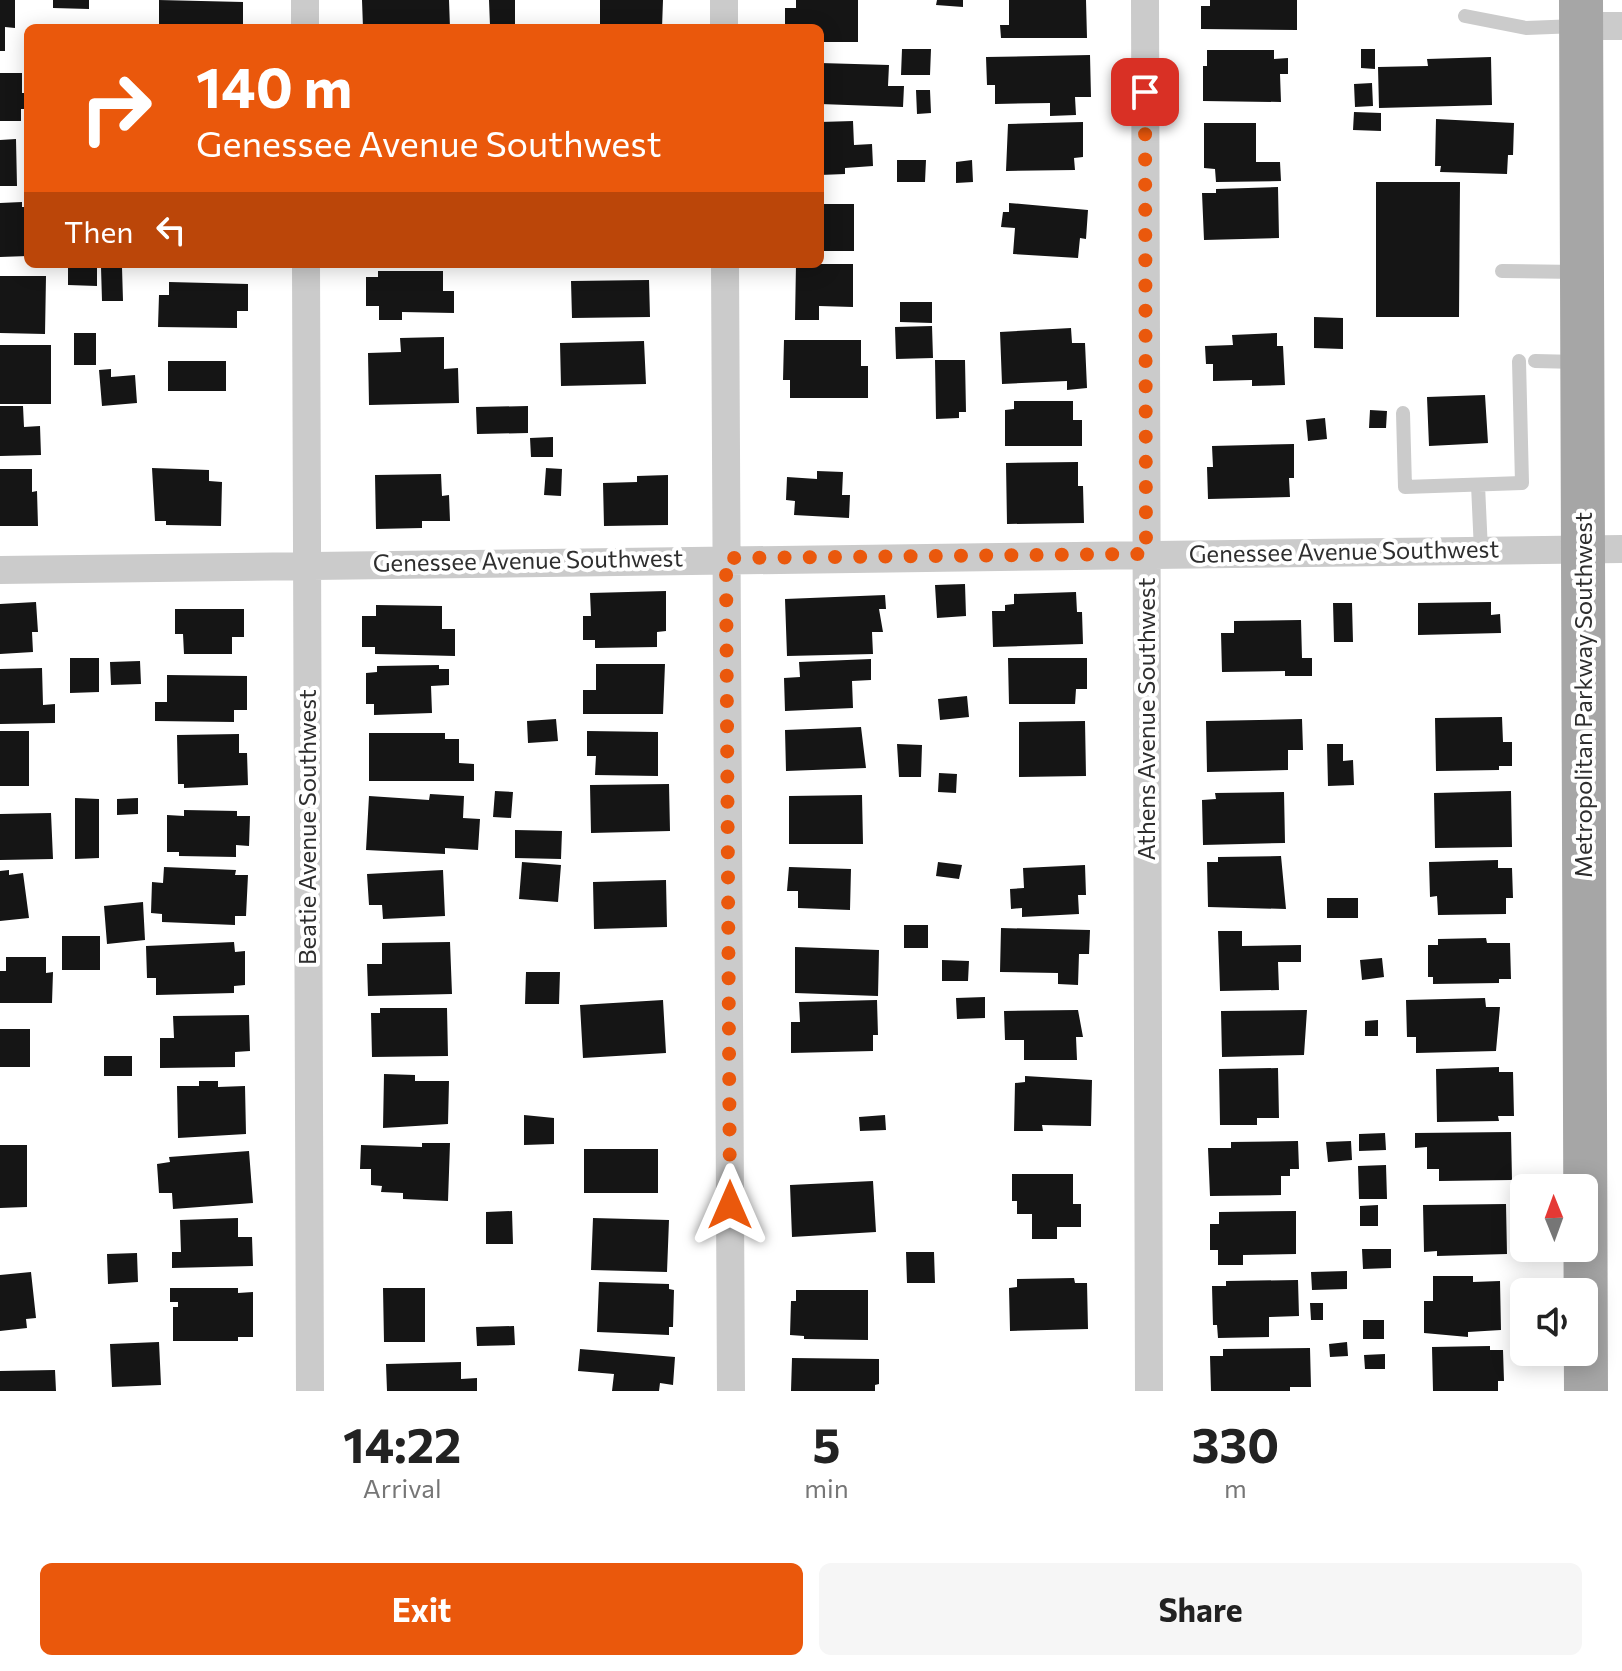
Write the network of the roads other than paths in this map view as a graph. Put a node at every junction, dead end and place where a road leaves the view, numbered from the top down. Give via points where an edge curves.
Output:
1 (305, 0) edge
2 (724, 0) edge
3 (1145, 0) edge
4 (1465, 16) dead end
5 (1595, 17) edge
6 (305, 24) edge
7 (724, 24) edge
8 (306, 268) edge
9 (725, 268) edge
10 (1502, 271) dead end
11 (1583, 272) junction
12 (1519, 361) dead end
13 (1535, 361) dead end
14 (1583, 362) junction
15 (1403, 413) dead end
16 (1478, 485) junction
17 (1603, 549) edge
18 (1481, 551) junction
19 (1146, 554) junction
20 (726, 558) junction
21 (308, 565) junction
22 (0, 570) edge
23 (310, 1391) edge
24 (731, 1391) edge
25 (1149, 1391) edge
26 (1586, 1391) edge

1 - 6 street
2 - 7 street
3 - 19 street, Athens Avenue Southwest
4 - 5 lane via 1526,28
5 - 11 main road, Metropolitan Parkway Southwest
8 - 21 street, Beatie Avenue Southwest
9 - 20 street
10 - 11 lane
11 - 14 main road, Metropolitan Parkway Southwest
12 - 16 lane via 1522,483
13 - 14 lane
14 - 17 main road, Metropolitan Parkway Southwest
15 - 16 lane via 1405,487
16 - 18 lane
17 - 18 street, Genessee Avenue Southwest
17 - 26 main road, Metropolitan Parkway Southwest
18 - 19 street, Genessee Avenue Southwest
19 - 20 street, Genessee Avenue Southwest
19 - 25 street, Athens Avenue Southwest
20 - 21 street, Genessee Avenue Southwest
20 - 24 street
21 - 22 street, Genessee Avenue Southwest
21 - 23 street, Beatie Avenue Southwest

